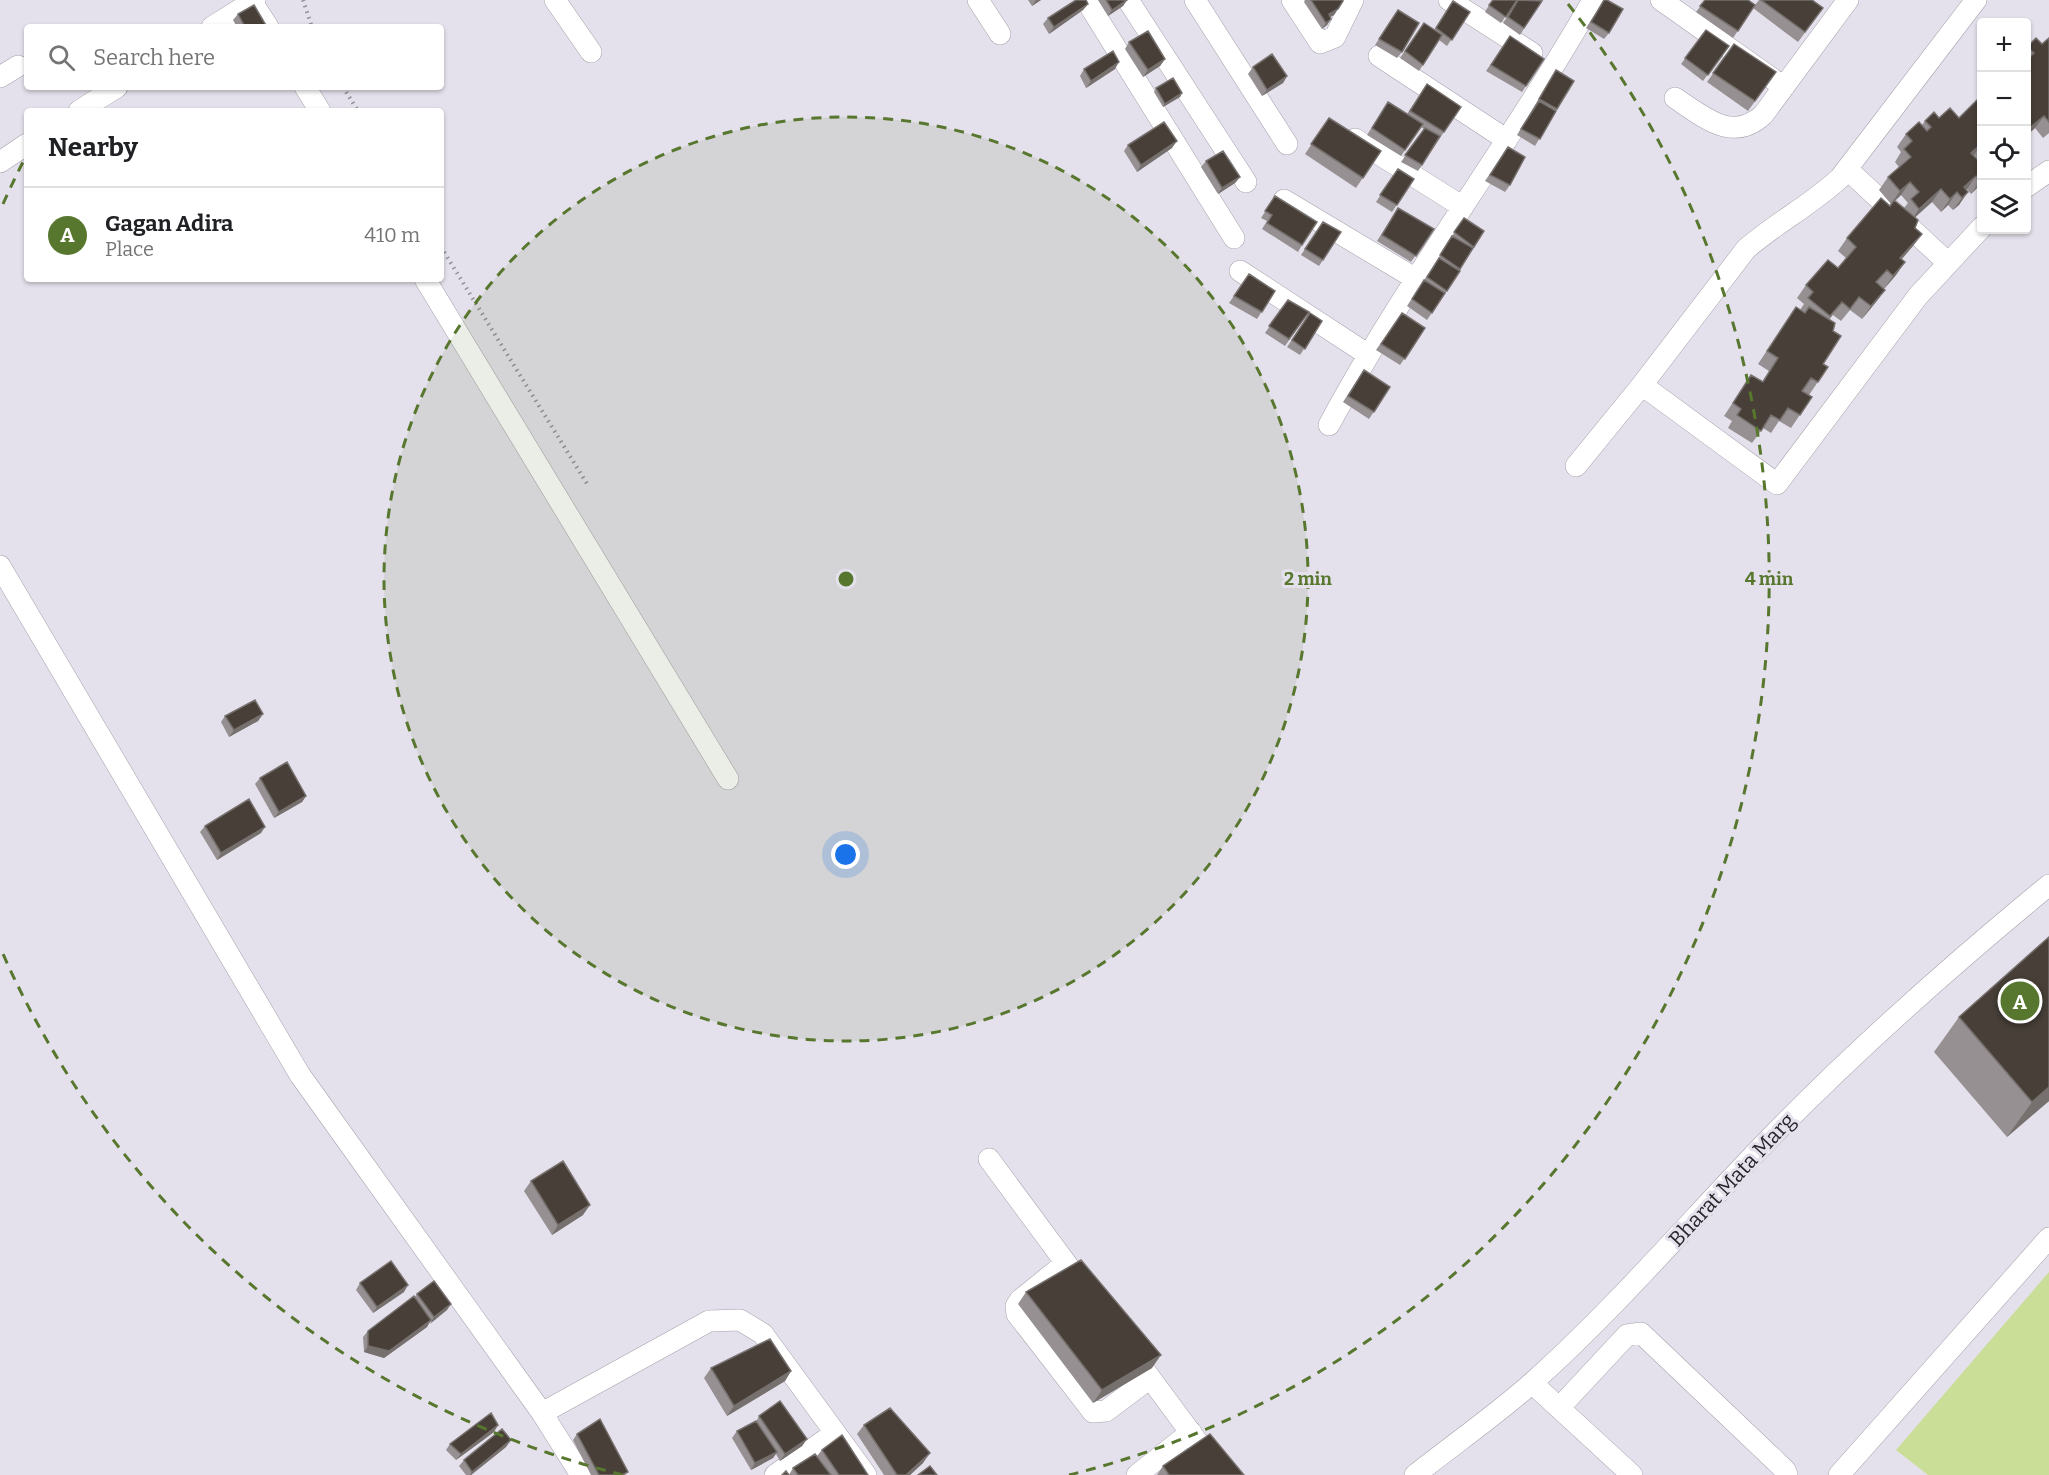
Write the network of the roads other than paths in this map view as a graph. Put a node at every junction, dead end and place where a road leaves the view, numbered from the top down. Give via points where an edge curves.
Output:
1 (555, 0) edge
2 (978, 0) edge
3 (1086, 0) edge
4 (1128, 0) edge
5 (1195, 0) edge
6 (1292, 0) edge
7 (1353, 0) edge
8 (1449, 0) edge
9 (1593, 0) edge
10 (1661, 0) edge
11 (1848, 0) edge
12 (1976, 0) edge
13 (254, 1) edge
14 (217, 24) edge
15 (266, 24) edge
16 (1000, 34) dead end
17 (591, 52) dead end
18 (1379, 56) dead end
19 (1554, 67) junction
20 (1784, 87) junction
21 (112, 90) edge
22 (307, 90) edge
23 (1675, 98) dead end
24 (84, 108) edge
25 (318, 108) edge
26 (1342, 130) edge
27 (1507, 140) junction
28 (1287, 144) dead end
29 (24, 146) edge
30 (0, 162) edge
31 (1847, 169) junction
32 (2049, 171) edge
33 (1246, 182) dead end
34 (2031, 184) edge
35 (1284, 200) edge
36 (1463, 207) junction
37 (1977, 232) edge
38 (1234, 238) dead end
39 (1948, 263) junction
40 (1240, 270) dead end
41 (1416, 279) junction
42 (426, 282) edge
43 (1367, 354) junction
44 (1642, 385) junction
45 (1329, 424) dead end
46 (1576, 466) dead end
47 (0, 566) edge
48 (728, 779) dead end
49 (2049, 885) edge
50 (989, 1159) dead end
51 (2049, 1238) edge
52 (1066, 1263) junction
53 (1094, 1301) edge
54 (1115, 1330) edge
55 (1150, 1378) junction
56 (1532, 1383) junction
57 (1559, 1408) junction
58 (542, 1413) junction
59 (1191, 1432) junction
60 (835, 1433) junction
61 (581, 1475) edge
62 (775, 1475) edge
63 (866, 1475) edge
64 (1137, 1475) edge
65 (1222, 1475) edge
66 (1415, 1475) edge
67 (1632, 1475) edge
68 (1787, 1475) edge
69 (1839, 1475) edge

1 - 17 street
2 - 16 street
3 - 38 street
4 - 33 street
5 - 28 street
6 - 7 street via 1320,43 1335,37
8 - 19 street
9 - 19 street
10 - 20 street
11 - 20 street via 1822,18
12 - 31 street
13 - 14 street
13 - 15 street
18 - 27 street
19 - 27 street
20 - 23 street via 1763,115 1739,128 1721,128
21 - 24 street
22 - 25 street
26 - 36 street
27 - 36 street
29 - 30 street
31 - 39 street
31 - 44 street via 1821,196 1746,249
32 - 34 street
35 - 41 street
36 - 41 street
37 - 39 street
39 - 44 street via 1918,296 1777,484
40 - 43 street
41 - 43 street
42 - 48 street
43 - 45 street
44 - 46 street
47 - 58 street via 300,1075
49 - 56 street, Bharat Mata Marg via 1961,957 1821,1086 1614,1305
50 - 52 street
51 - 69 street
52 - 53 street
52 - 55 street via 1020,1300 1017,1314 1093,1412 1107,1411
54 - 55 street
55 - 59 street
56 - 57 street
56 - 66 street, Bharat Mata Marg
57 - 67 street
57 - 68 street via 1627,1335 1641,1333
58 - 60 street via 708,1321 740,1320 763,1334
58 - 61 street
59 - 64 street
59 - 65 street
60 - 62 street
60 - 63 street

